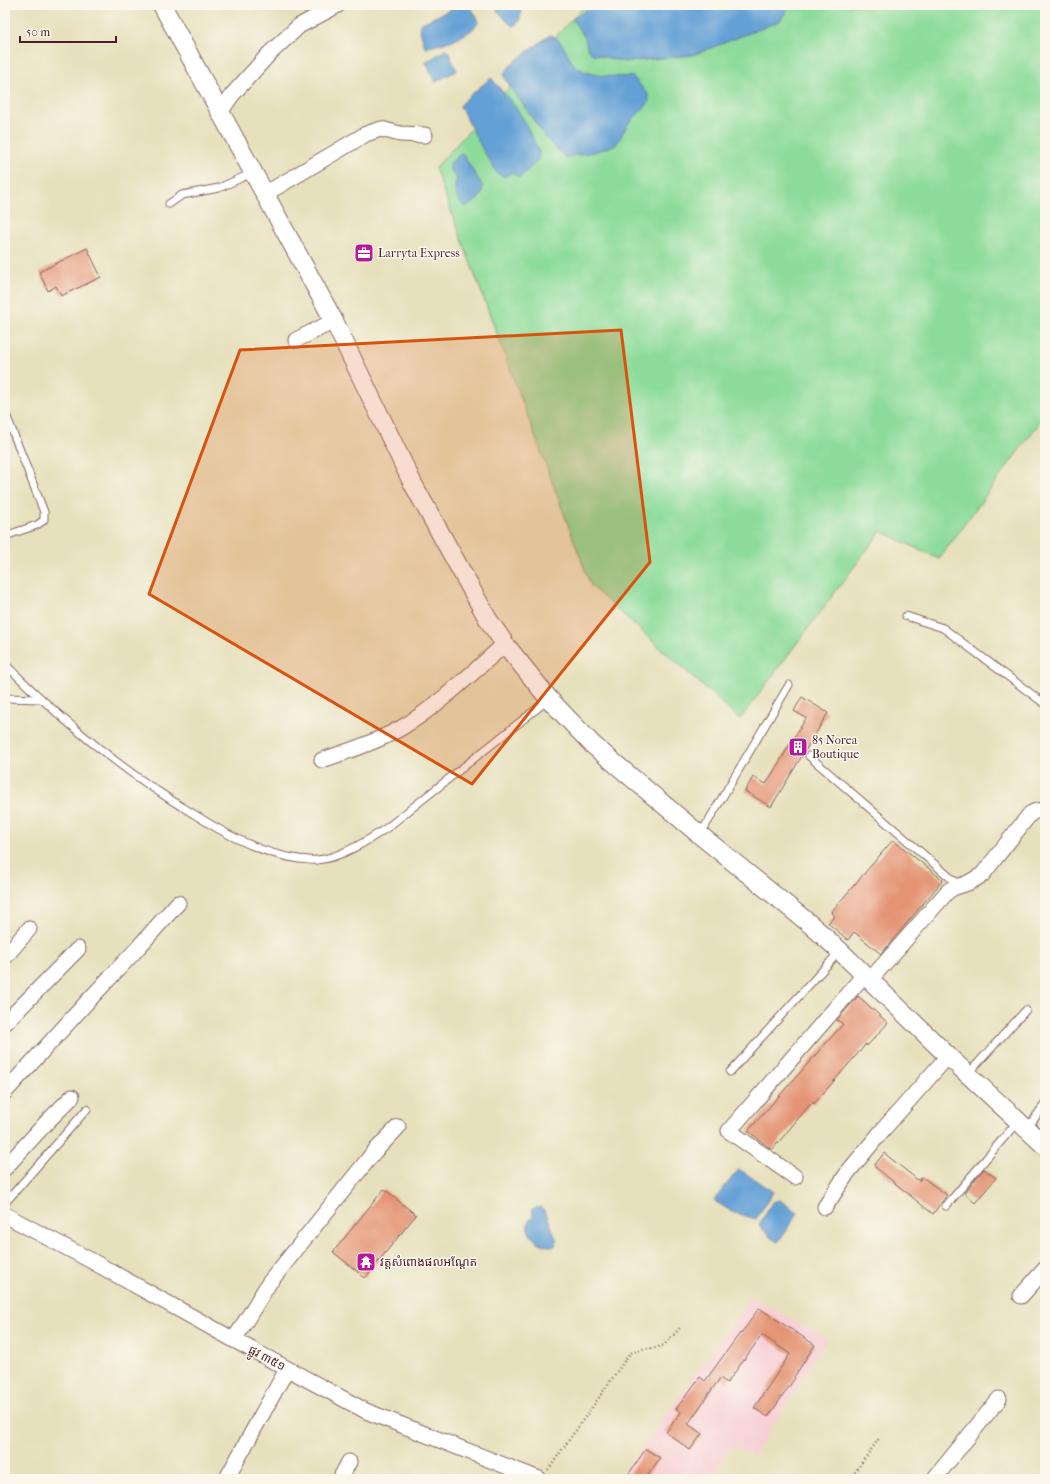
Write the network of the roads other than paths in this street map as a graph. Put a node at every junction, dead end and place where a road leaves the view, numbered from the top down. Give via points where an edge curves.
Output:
1 (162, 5) edge
2 (338, 5) edge
3 (221, 111) junction
4 (425, 135) dead end
5 (254, 173) junction
6 (265, 194) junction
7 (169, 204) dead end
8 (334, 321) junction
9 (296, 340) dead end
10 (6, 417) edge
11 (5, 536) edge
12 (906, 616) dead end
13 (505, 644) junction
14 (5, 664) edge
15 (789, 685) dead end
16 (5, 698) edge
17 (41, 699) junction
18 (549, 699) junction
19 (1045, 704) edge
20 (809, 756) dead end
21 (322, 760) dead end
22 (1045, 812) edge
23 (700, 835) junction
24 (960, 886) junction
25 (178, 902) dead end
26 (29, 929) dead end
27 (78, 949) dead end
28 (840, 951) junction
29 (5, 957) edge
30 (867, 977) junction
31 (1026, 1010) dead end
32 (5, 1023) edge
33 (948, 1056) junction
34 (730, 1072) dead end
35 (968, 1074) junction
36 (5, 1092) edge
37 (72, 1097) dead end
38 (1045, 1104) edge
39 (87, 1109) dead end
40 (1022, 1125) junction
41 (398, 1127) dead end
42 (1045, 1146) edge
43 (5, 1168) edge
44 (795, 1177) dead end
45 (5, 1203) edge
46 (946, 1206) dead end
47 (826, 1207) dead end
48 (5, 1215) edge
49 (1045, 1269) edge
50 (1022, 1296) dead end
51 (234, 1340) junction
52 (287, 1369) junction
53 (999, 1399) dead end
54 (349, 1462) dead end
55 (543, 1476) edge
56 (227, 1478) edge
57 (340, 1479) edge
58 (934, 1479) edge

1 - 3 street
2 - 3 street via 299,26 269,54
3 - 5 street
4 - 6 street via 400,134 381,129 366,134
5 - 6 street
5 - 7 lane via 219,188 182,195
6 - 8 street
8 - 9 street
8 - 13 street via 413,484 489,621
10 - 11 lane via 44,512 44,520
12 - 19 lane via 943,628
13 - 18 street
13 - 21 street via 440,700 401,728 357,749
14 - 17 lane
15 - 23 lane
16 - 17 lane
17 - 18 lane via 124,768 214,827 241,842 283,857 317,860 360,845 388,827
18 - 23 street via 593,745
20 - 24 lane
22 - 24 street via 1036,810 1030,814 982,875
23 - 28 street
24 - 30 street via 948,891
25 - 36 street
26 - 29 street
27 - 32 street
28 - 30 street
28 - 34 lane
30 - 33 street
30 - 44 street via 729,1131
31 - 35 lane
33 - 35 street
33 - 47 street via 853,1166
35 - 40 street
37 - 43 street
38 - 40 lane
39 - 45 lane
40 - 42 street
40 - 46 lane
41 - 51 street via 374,1152 269,1282
48 - 51 street, ផ្លូវ ៣៥១
49 - 50 street
51 - 52 street, ផ្លូវ ៣៥១
52 - 55 street, ផ្លូវ ៣៥១ via 366,1411
52 - 56 street
53 - 58 street
54 - 57 street

